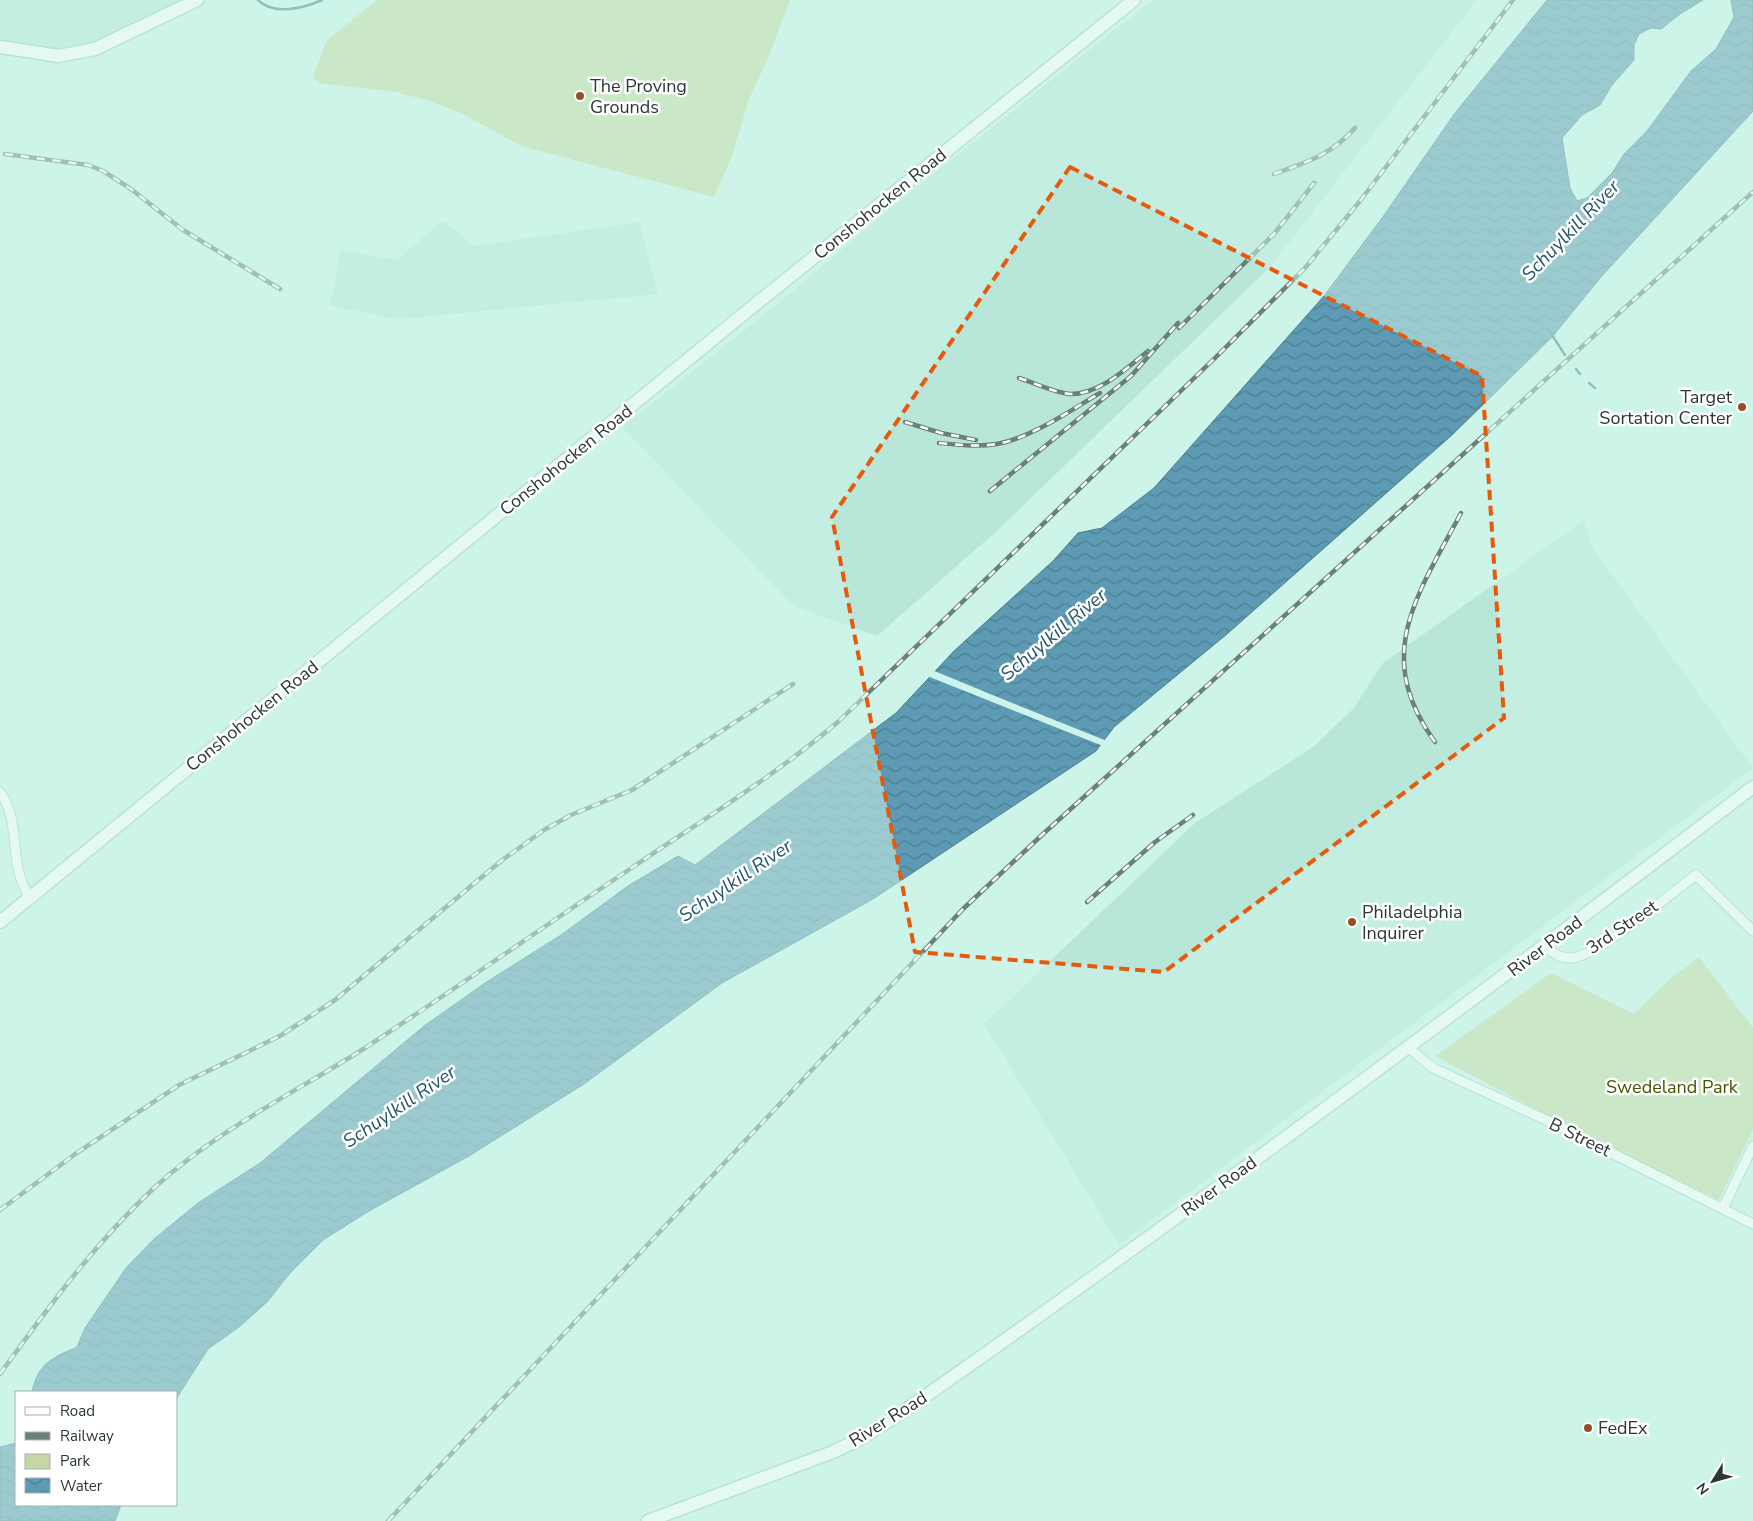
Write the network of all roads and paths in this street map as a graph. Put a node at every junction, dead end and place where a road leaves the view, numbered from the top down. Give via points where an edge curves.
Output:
1 (197, 0) edge
2 (1134, 0) edge
3 (0, 47) edge
4 (1753, 787) edge
5 (0, 792) edge
6 (30, 898) junction
7 (0, 922) edge
8 (1753, 931) edge
9 (1544, 947) junction
10 (1408, 1048) junction
11 (1753, 1146) edge
12 (1723, 1208) junction
13 (1753, 1224) edge
14 (648, 1521) edge

1 - 3 main road via 114,42 79,53 59,56
2 - 6 main road, Conshohocken Road via 738,318
4 - 9 main road, River Road
5 - 6 street via 10,810 21,885
6 - 7 main road, Conshohocken Road
8 - 9 street, 3rd Street via 1696,876 1585,954 1567,958
9 - 10 main road, River Road
10 - 12 street, B Street via 1434,1068
10 - 14 main road, River Road via 886,1423 845,1447
11 - 12 street
12 - 13 street, B Street

